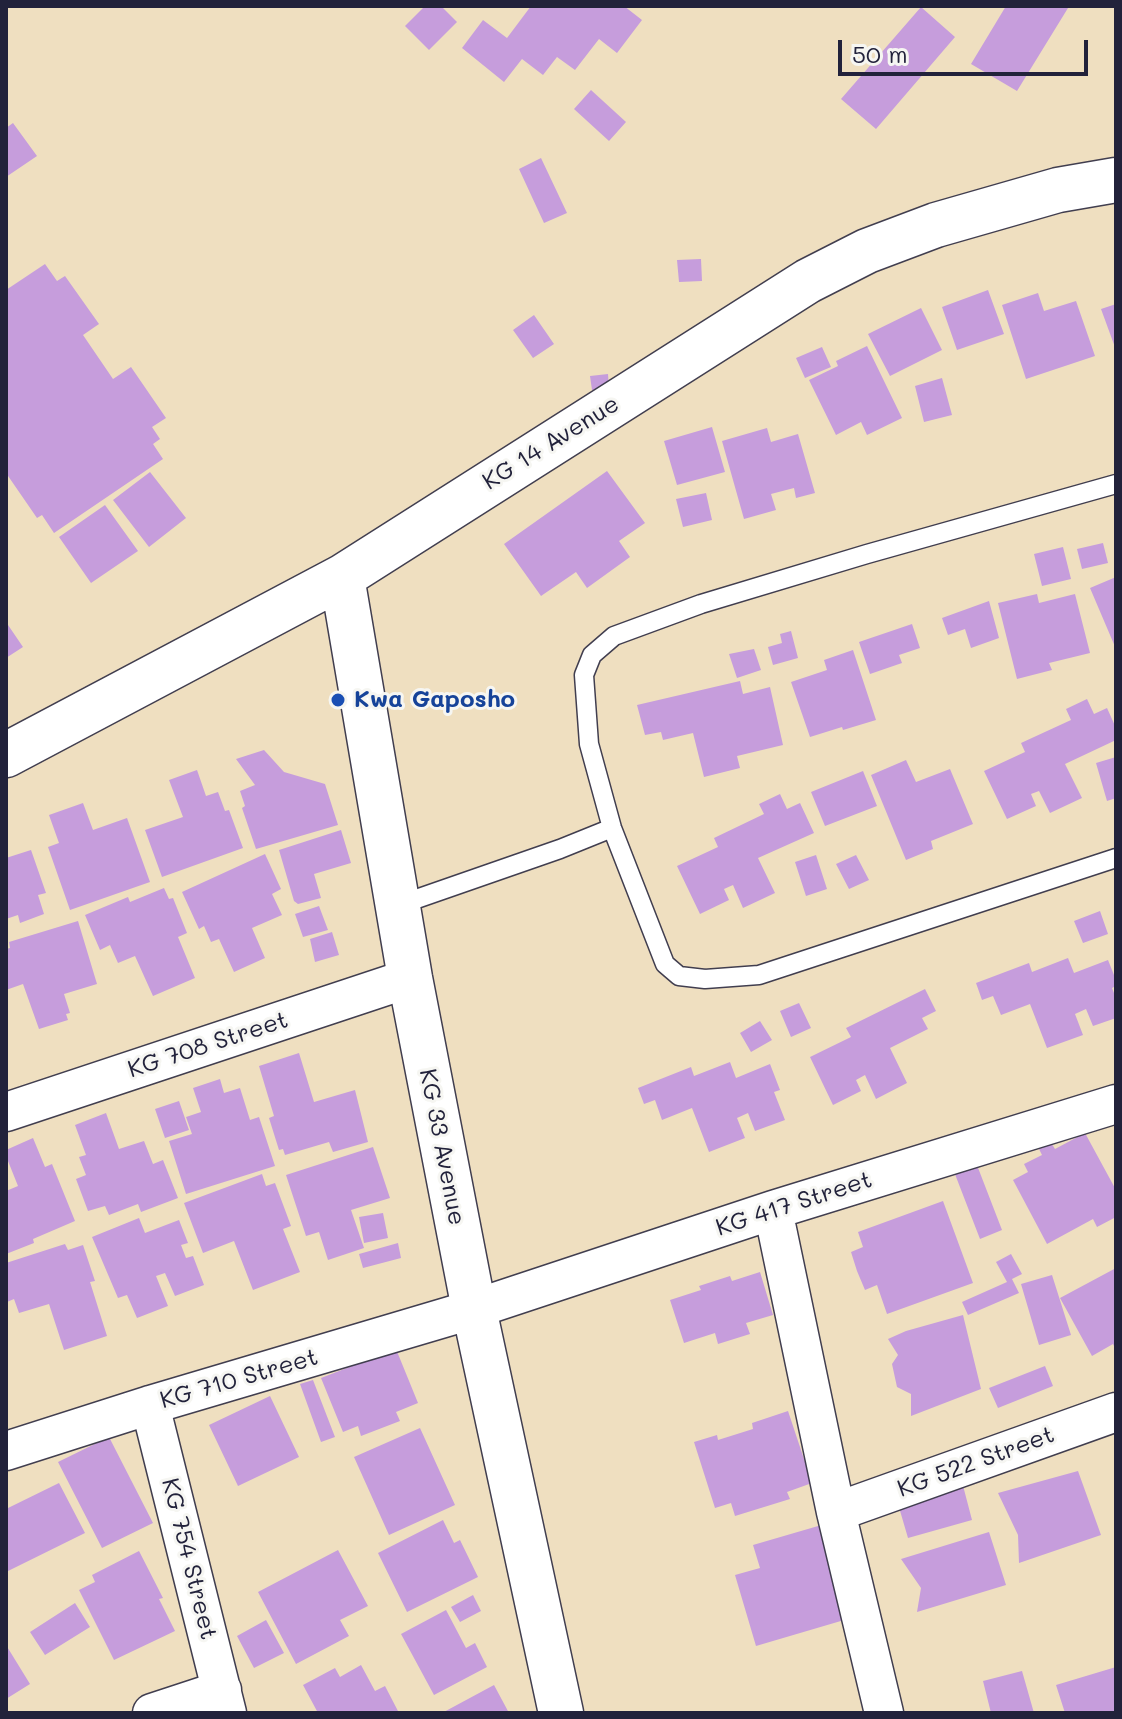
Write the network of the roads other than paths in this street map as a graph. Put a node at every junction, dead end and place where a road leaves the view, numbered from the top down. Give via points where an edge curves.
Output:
1 (1116, 180) edge
2 (1116, 484) edge
3 (342, 577) junction
4 (6, 755) edge
5 (612, 828) junction
6 (1116, 858) edge
7 (399, 905) junction
8 (410, 978) junction
9 (1116, 1104) edge
10 (6, 1112) edge
11 (773, 1210) junction
12 (474, 1309) junction
13 (150, 1405) junction
14 (1116, 1412) edge
15 (6, 1451) edge
16 (836, 1512) junction
17 (225, 1702) edge
18 (152, 1713) edge
19 (561, 1713) edge
20 (884, 1713) edge

1 - 3 main road, KG 14 Avenue via 1058,190 936,225 808,281
2 - 5 lane via 701,604 614,636 592,655 584,675 589,744
3 - 4 main road, KG 14 Avenue
3 - 7 main road, KG 33 Avenue
5 - 6 lane via 665,964 679,976 705,979 759,975
5 - 7 lane
7 - 8 main road, KG 33 Avenue
8 - 10 street, KG 708 Street
8 - 12 main road, KG 33 Avenue
9 - 11 street, KG 417 Street
11 - 12 street, KG 417 Street
11 - 16 street
12 - 13 street, KG 710 Street
12 - 19 main road, KG 33 Avenue
13 - 15 street, KG 710 Street
13 - 17 street, KG 754 Street
14 - 16 street, KG 522 Street
16 - 20 street
17 - 18 street

